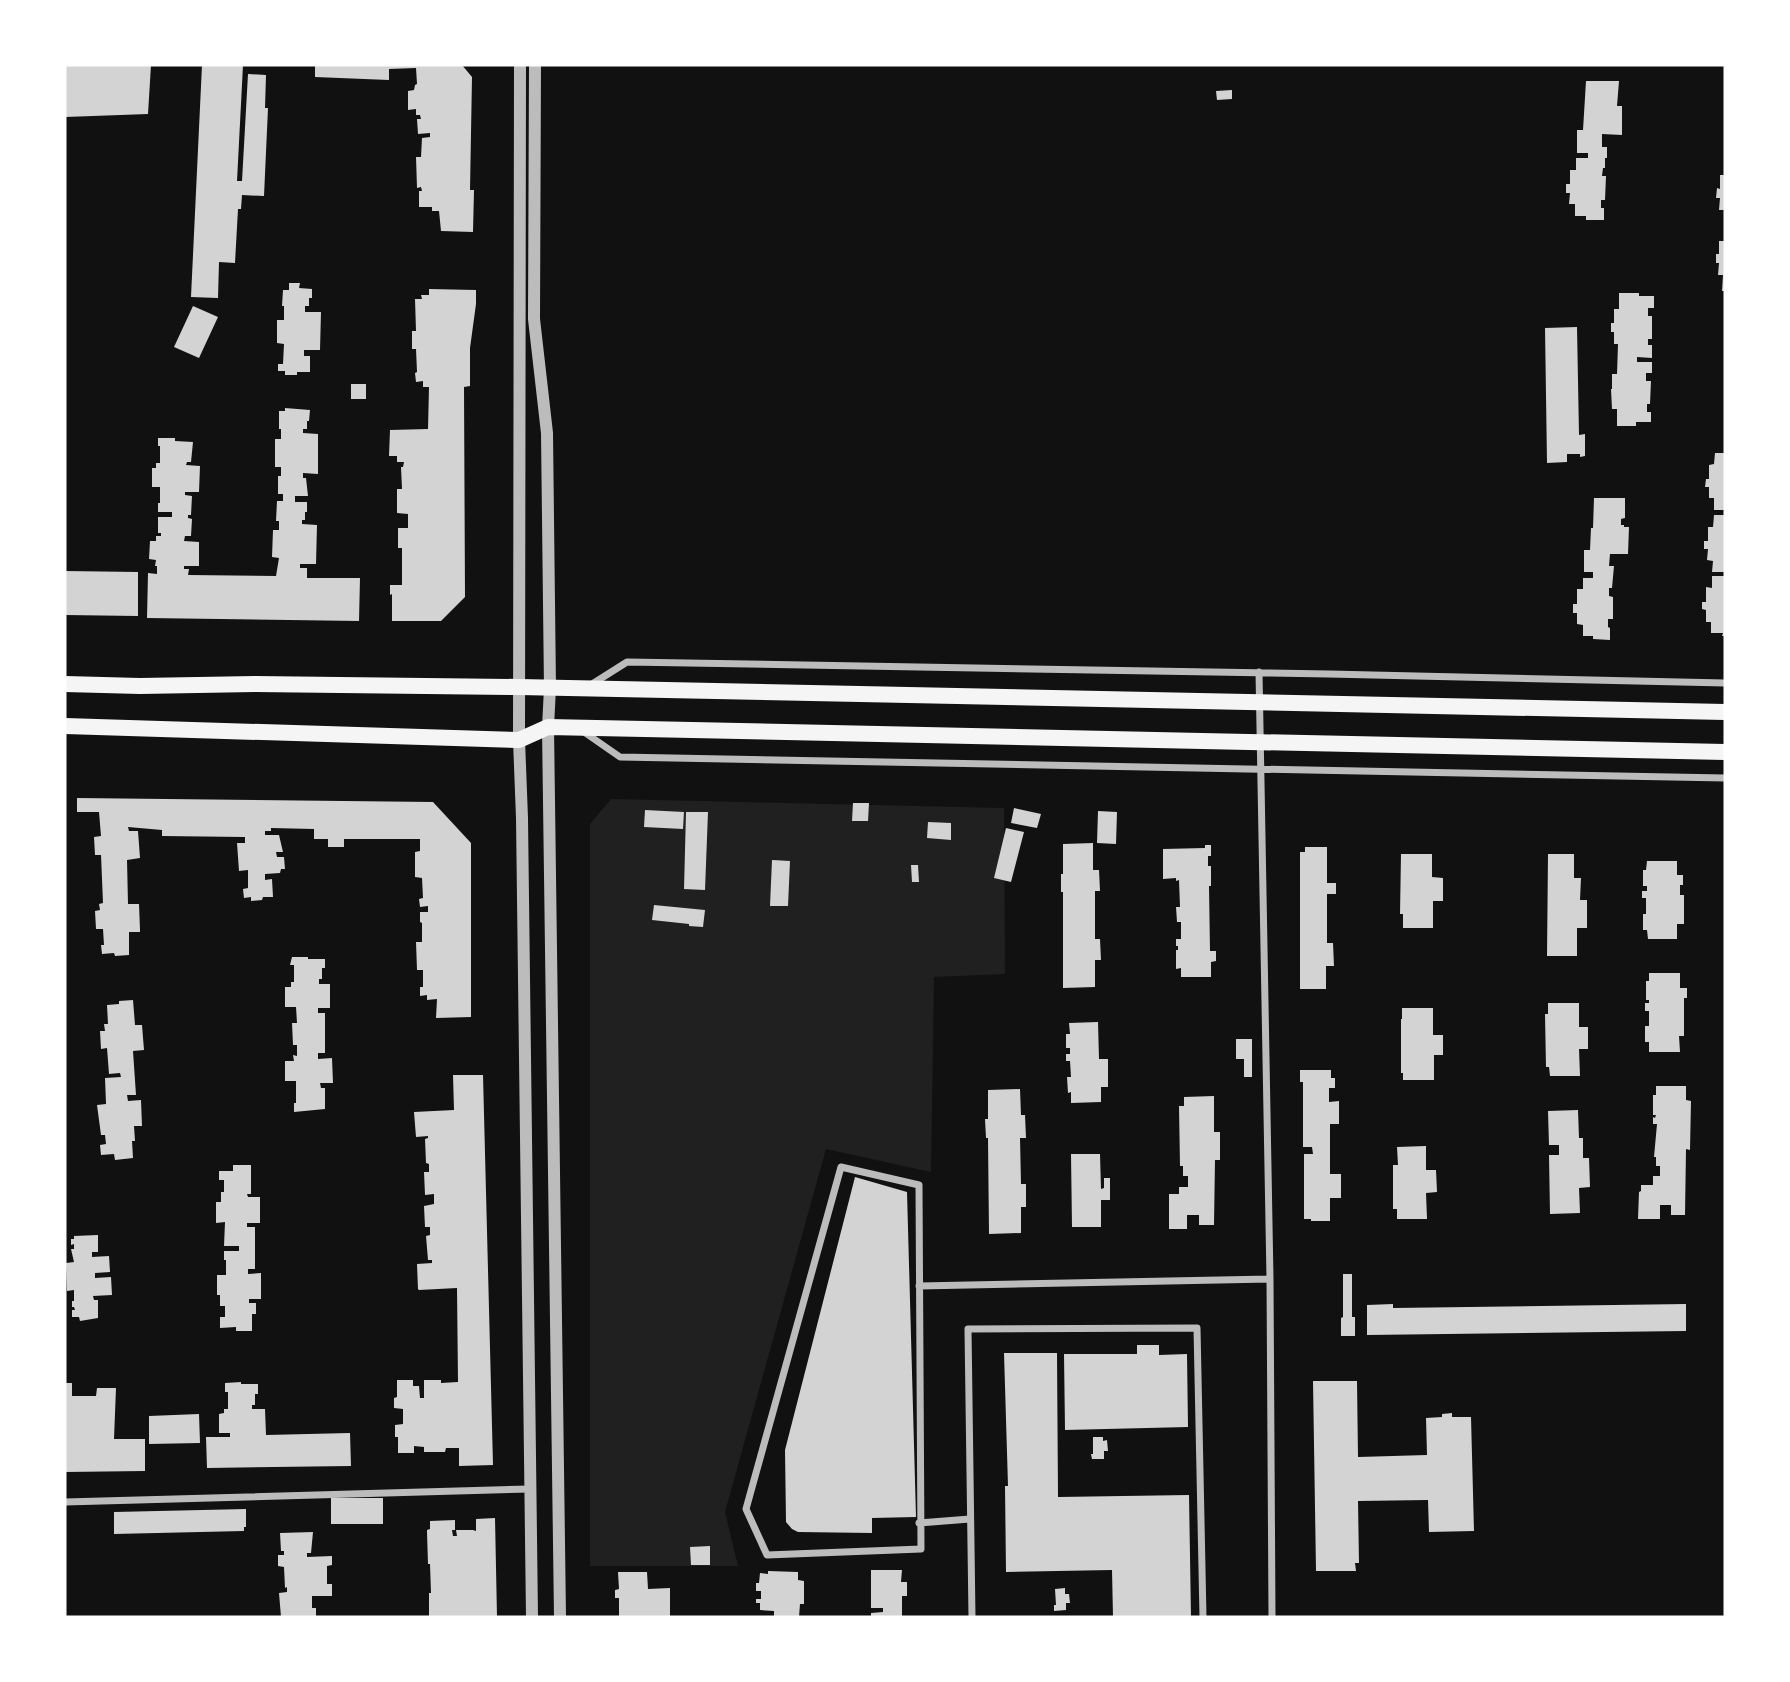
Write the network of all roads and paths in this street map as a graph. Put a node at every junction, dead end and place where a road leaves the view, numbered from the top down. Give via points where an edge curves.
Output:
1 (520, 65) edge
2 (535, 65) edge
3 (1259, 672) junction
4 (1725, 683) edge
5 (65, 684) edge
6 (519, 687) junction
7 (550, 688) junction
8 (583, 689) junction
9 (1259, 703) junction
10 (1725, 712) edge
11 (65, 726) edge
12 (548, 727) junction
13 (578, 727) junction
14 (519, 740) junction
15 (1259, 742) junction
16 (1725, 752) edge
17 (1259, 769) junction
18 (1725, 778) edge
19 (1270, 1279) junction
20 (919, 1286) junction
21 (530, 1489) junction
22 (65, 1502) edge
23 (970, 1519) junction
24 (919, 1523) junction
25 (532, 1617) edge
26 (560, 1617) edge
27 (972, 1617) edge
28 (1203, 1617) edge
29 (1272, 1617) edge

1 - 6 street
2 - 7 street via 534,319 547,433
3 - 4 street
3 - 8 street via 626,662
3 - 9 street
5 - 6 main road
6 - 7 main road
6 - 14 street
7 - 8 main road
7 - 12 street
8 - 9 main road
9 - 10 main road
9 - 15 street
11 - 14 main road
12 - 13 main road
12 - 14 main road
12 - 26 street
13 - 15 main road
13 - 17 street via 620,757
14 - 21 street
15 - 16 main road
15 - 17 street
17 - 18 street
17 - 19 street
19 - 20 street
19 - 29 street
20 - 24 street
20 - 24 street via 919,1185 841,1167 746,1509 767,1555 921,1549
21 - 22 street
21 - 25 street
23 - 24 street
23 - 27 street
23 - 28 street via 968,1329 1197,1328

